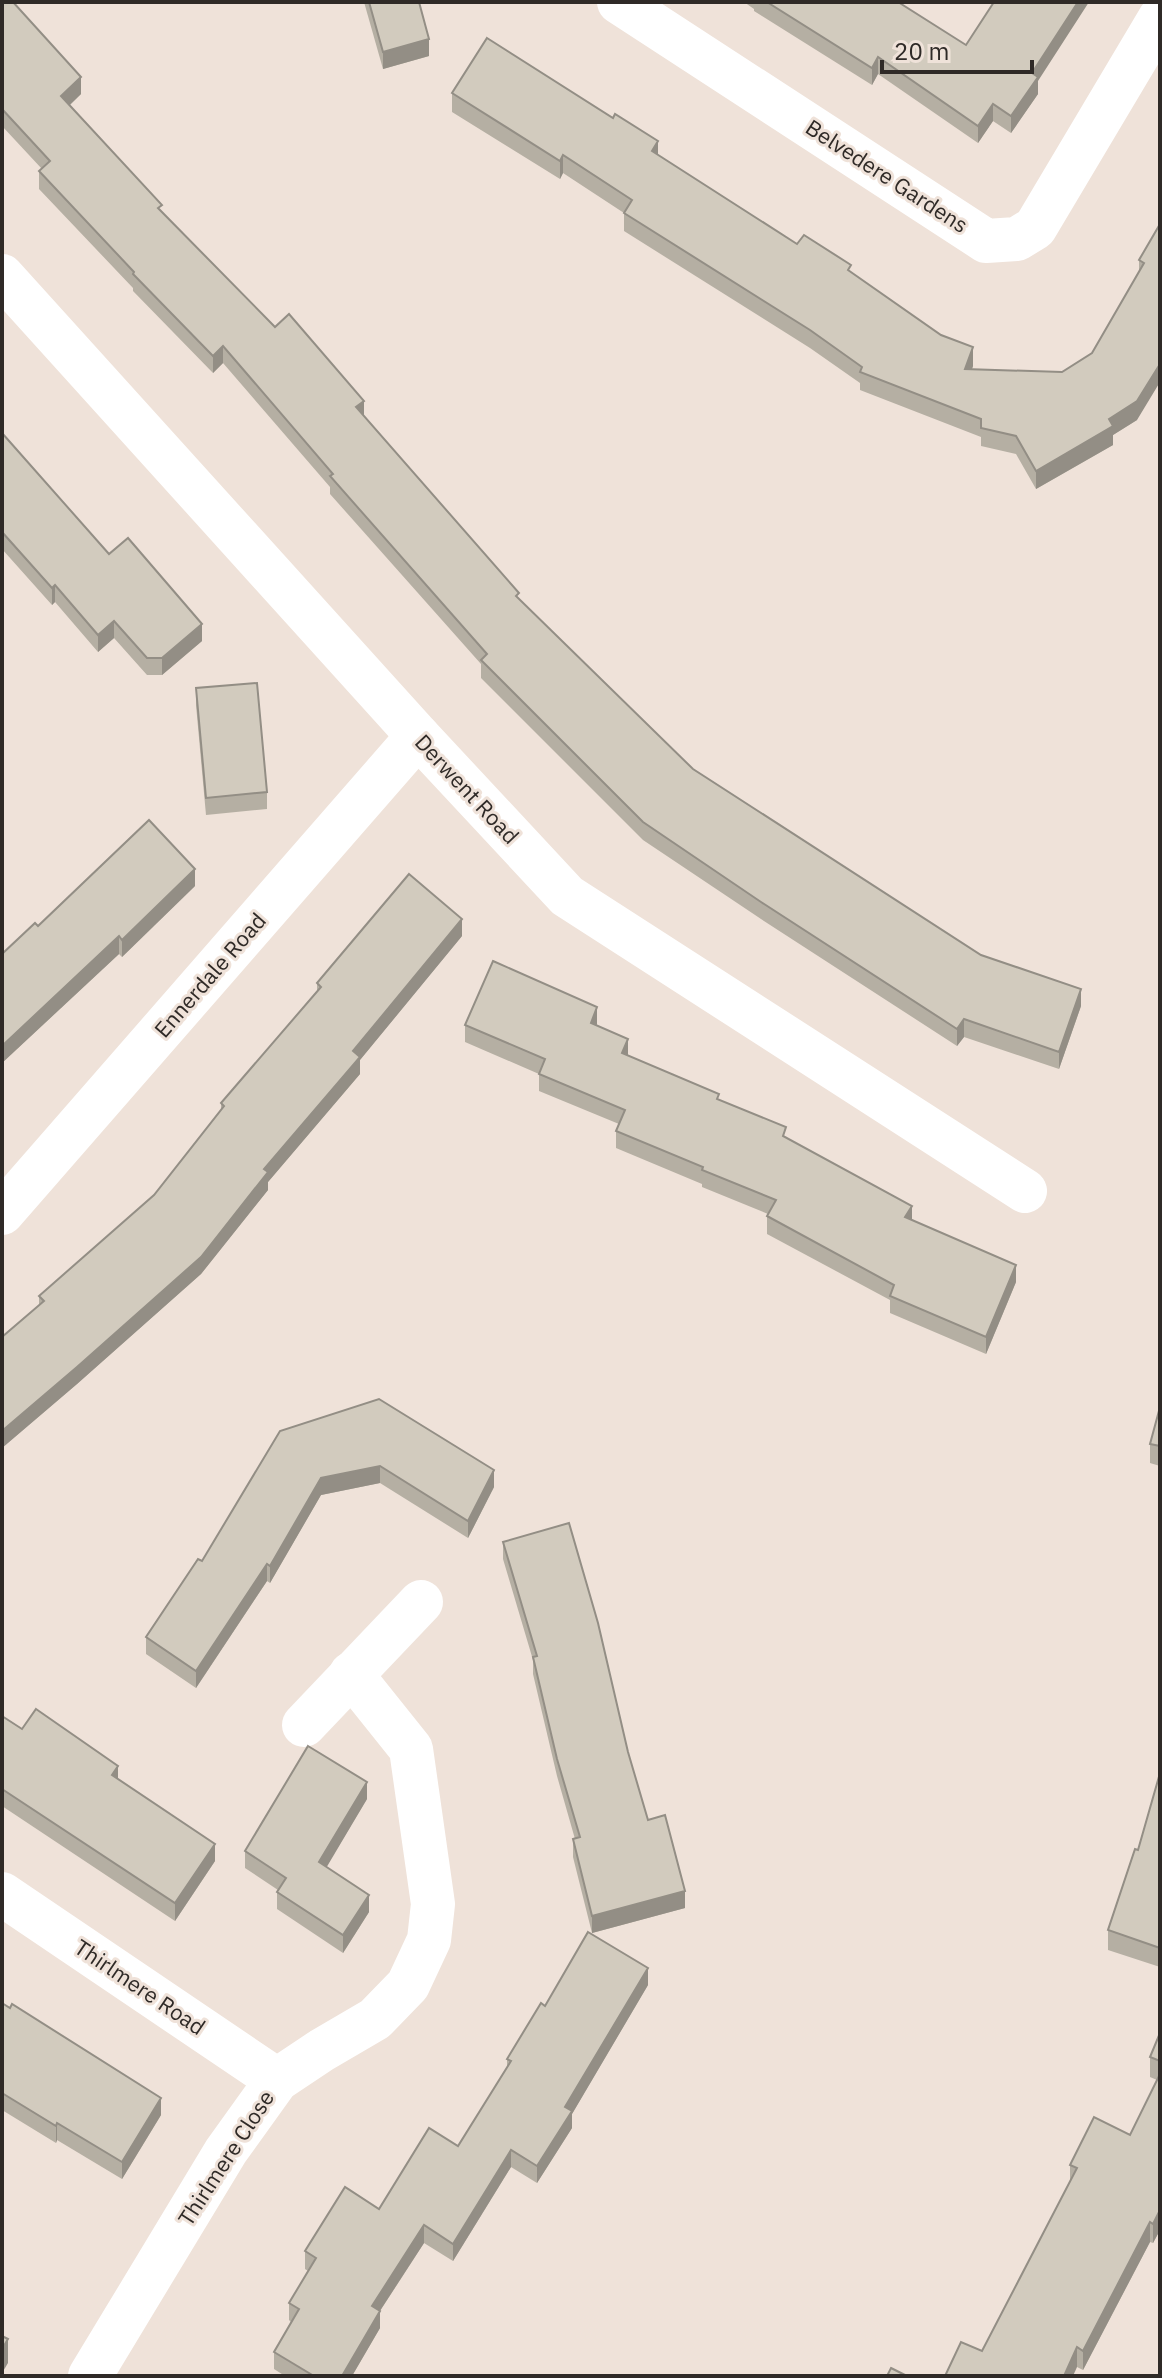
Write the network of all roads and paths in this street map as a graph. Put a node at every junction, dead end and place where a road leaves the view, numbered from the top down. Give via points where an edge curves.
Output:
1 (619, 2) edge
2 (1160, 18) edge
3 (2, 276) edge
4 (418, 736) junction
5 (1025, 1191) dead end
6 (2, 1213) edge
7 (421, 1602) dead end
8 (351, 1674) junction
9 (304, 1725) dead end
10 (2, 1894) edge
11 (277, 2080) junction
12 (90, 2376) edge

1 - 2 street, Belvedere Gardens via 986,241 1017,239 1035,228
3 - 4 street, Derwent Road
4 - 5 street, Derwent Road via 567,896
4 - 6 street, Ennerdale Road
7 - 8 street
8 - 9 street
8 - 11 street, Thirlmere Close via 411,1749 433,1904 429,1940 408,1985 375,2019
10 - 11 street, Thirlmere Road
11 - 12 street, Thirlmere Close via 226,2151

